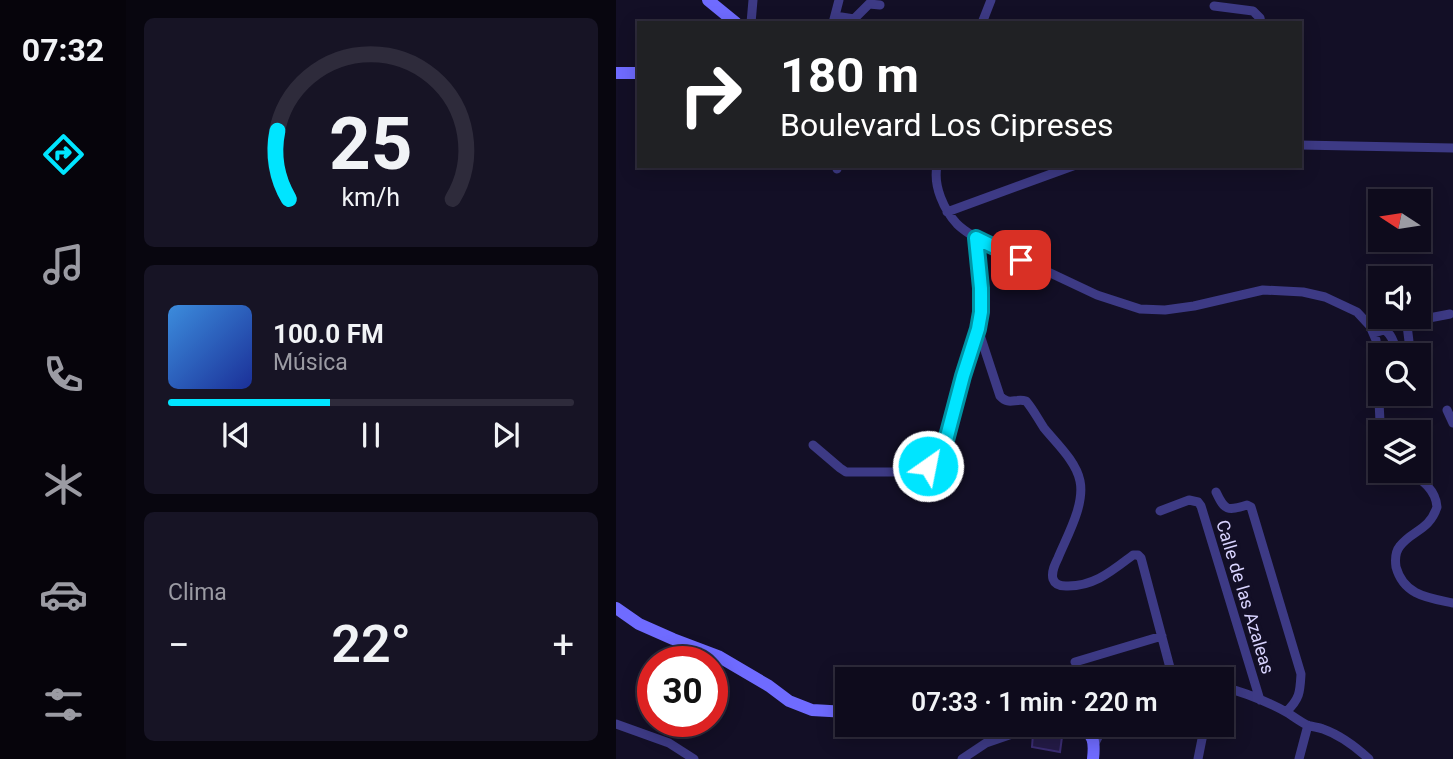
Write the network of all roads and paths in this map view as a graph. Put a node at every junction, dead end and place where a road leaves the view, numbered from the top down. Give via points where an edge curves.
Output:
1 (708, 0) edge
2 (753, 0) edge
3 (839, 0) edge
4 (991, 0) edge
5 (880, 5) dead end
6 (1214, 6) dead end
7 (1253, 11) junction
8 (834, 19) edge
9 (734, 21) edge
10 (751, 21) edge
11 (983, 21) edge
12 (1252, 21) edge
13 (1261, 21) edge
14 (616, 73) edge
15 (637, 73) edge
16 (1302, 145) edge
17 (1453, 148) edge
18 (937, 168) edge
19 (1068, 168) edge
20 (947, 212) junction
21 (976, 238) junction
22 (1450, 313) dead end
23 (978, 329) junction
24 (1374, 333) junction
25 (1447, 410) dead end
26 (1380, 420) edge
27 (1453, 423) edge
28 (813, 445) dead end
29 (1425, 483) edge
30 (1216, 492) dead end
31 (1160, 511) dead end
32 (1453, 603) edge
33 (616, 608) edge
34 (1162, 636) junction
35 (1075, 662) dead end
36 (1170, 667) edge
37 (1234, 690) edge
38 (1260, 700) junction
39 (835, 711) edge
40 (1286, 712) junction
41 (616, 724) edge
42 (1308, 725) junction
43 (1003, 737) edge
44 (1089, 737) edge
45 (1202, 737) edge
46 (694, 759) edge
47 (962, 759) edge
48 (1093, 759) edge
49 (1198, 759) edge
50 (1299, 759) edge
51 (1369, 759) edge

1 - 9 street
2 - 10 street
3 - 8 street
4 - 11 street
5 - 8 street via 869,4 854,19
6 - 7 street
7 - 12 street
7 - 13 street
14 - 15 street
16 - 17 street
18 - 20 street via 936,183
19 - 20 street
20 - 21 street
21 - 23 street via 981,288
21 - 24 street via 1097,295 1140,309 1195,306 1263,290 1303,292 1357,312
22 - 24 street via 1408,323 1410,347 1403,354 1387,331
23 - 28 street via 938,459 912,472 846,472
23 - 34 street via 1000,396 1004,401 1026,401 1080,478 1080,503 1053,580 1062,586 1093,582 1138,555
24 - 26 street
25 - 27 street
29 - 32 street via 1434,493 1437,507 1430,520 1398,548 1397,570 1418,594
30 - 40 street via 1226,508 1251,507 1301,674 1295,703
31 - 38 street, Calle de las Azaleas via 1189,500 1201,506
33 - 39 street via 639,624 719,656 789,701 812,710
34 - 35 street
34 - 36 street
37 - 38 street
38 - 40 street
40 - 42 street
41 - 46 street
42 - 50 street
42 - 51 street via 1334,734
43 - 47 street
44 - 48 street
45 - 49 street

